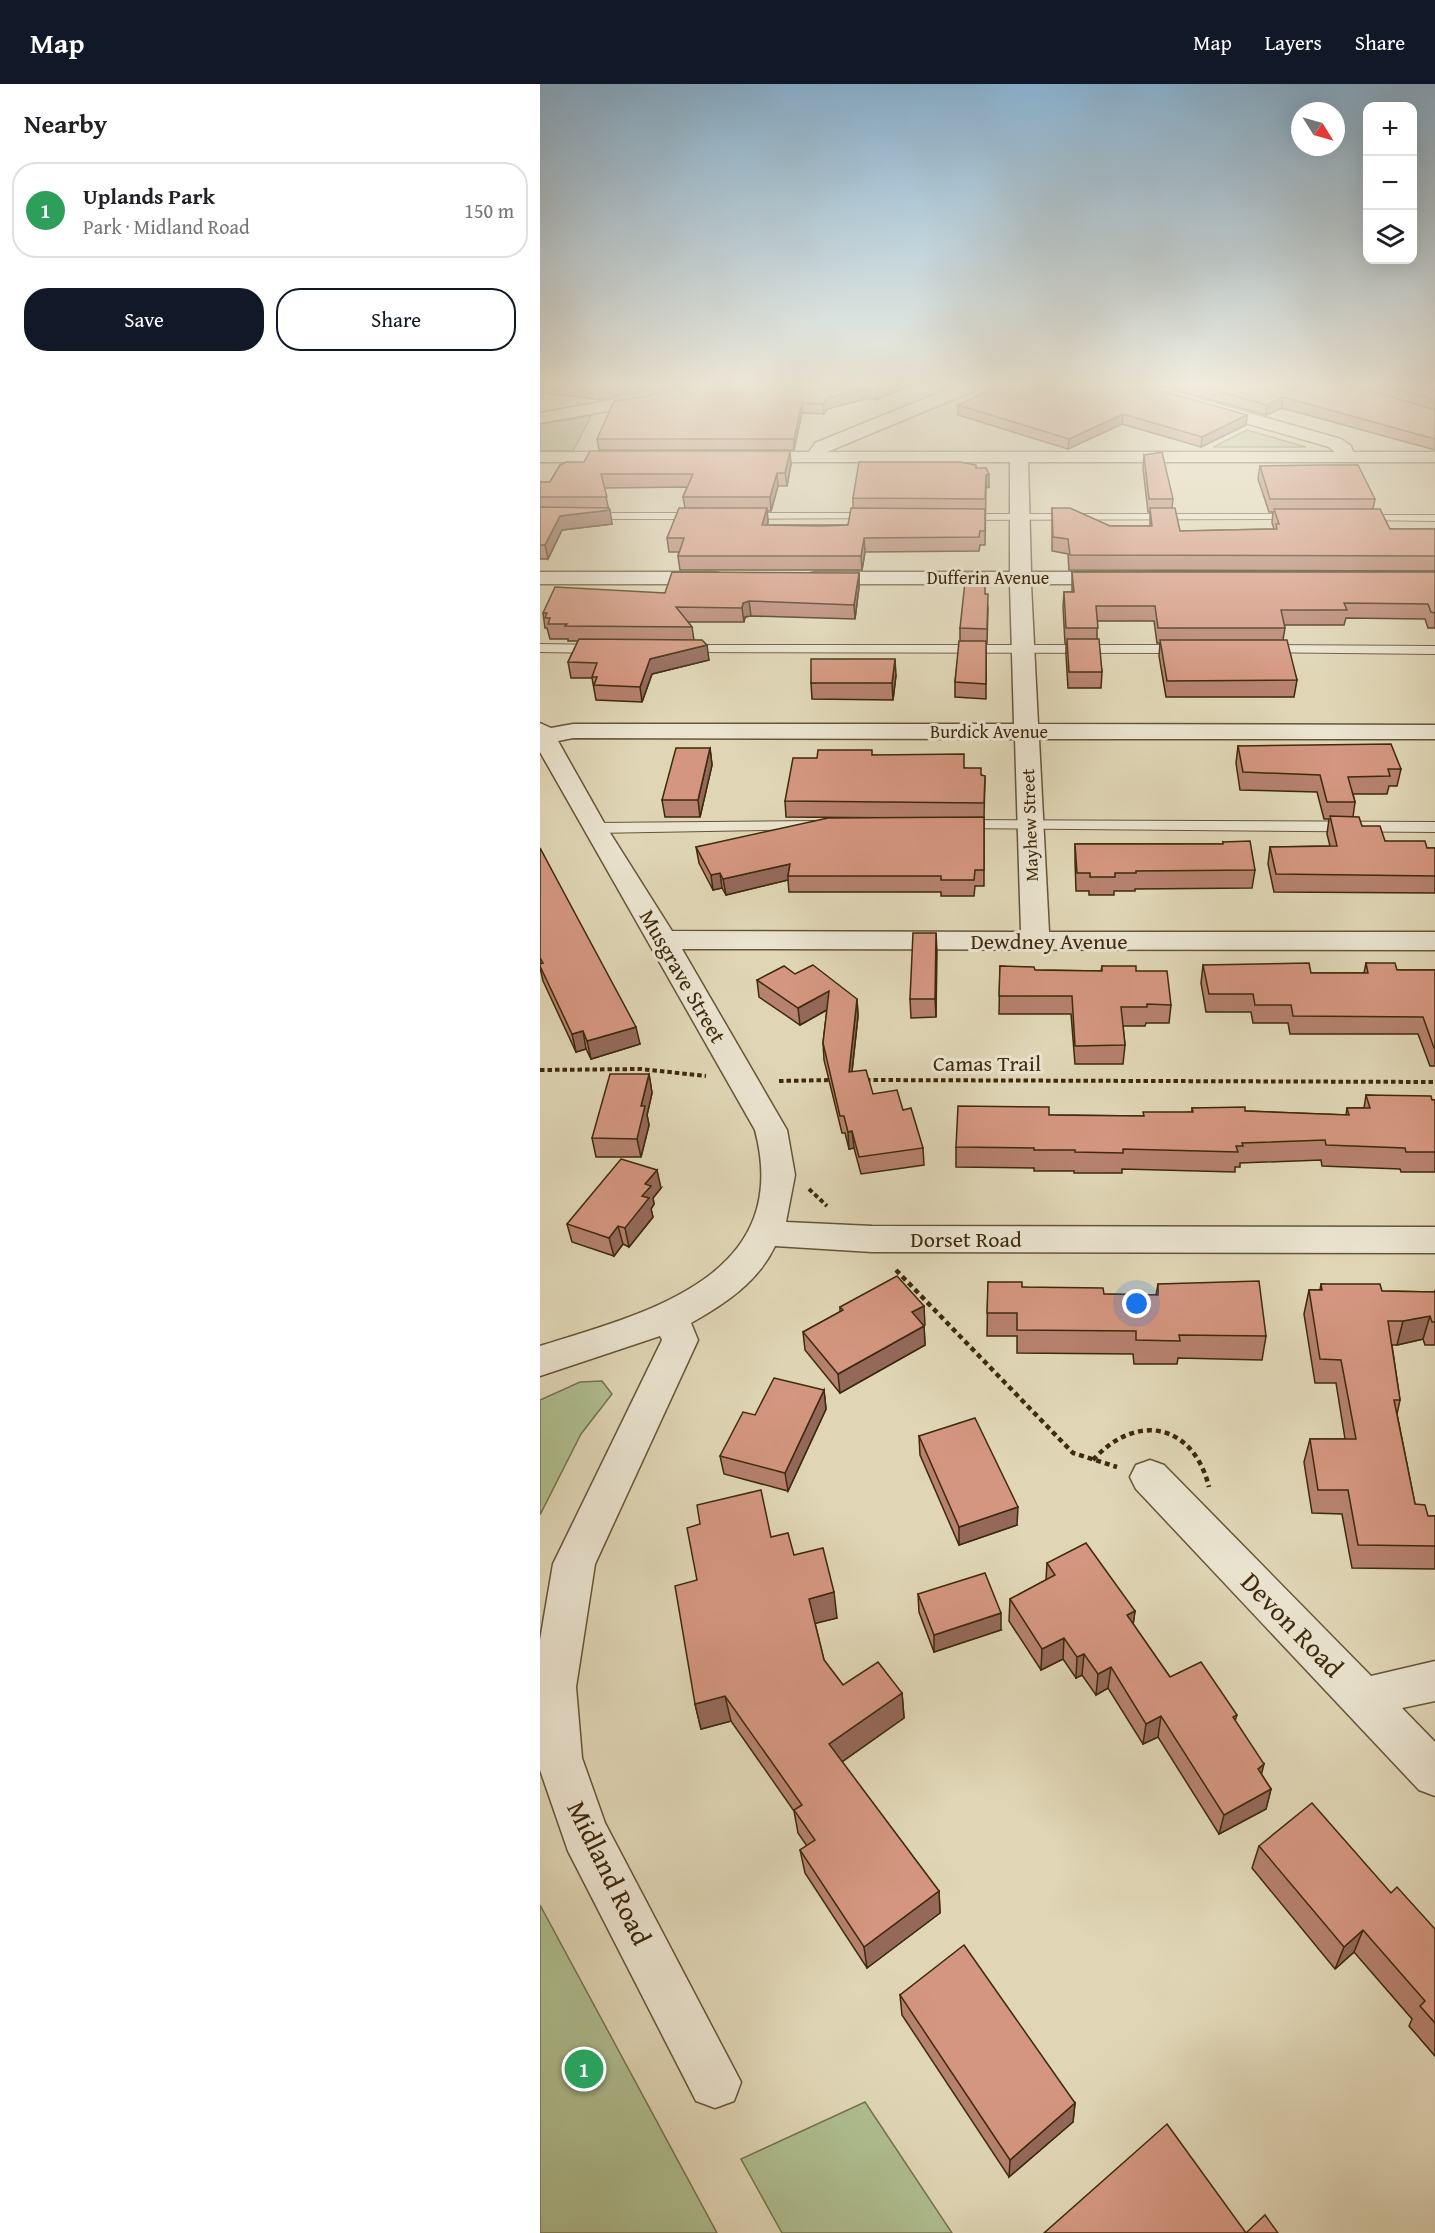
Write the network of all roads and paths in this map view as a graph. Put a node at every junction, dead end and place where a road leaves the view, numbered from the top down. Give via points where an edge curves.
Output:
1 (1019, 485) edge
2 (654, 500) dead end
3 (540, 516) edge
4 (645, 516) junction
5 (890, 516) edge
6 (948, 516) edge
7 (1018, 517) junction
8 (1304, 517) edge
9 (1352, 517) edge
10 (1435, 518) edge
11 (540, 578) edge
12 (739, 578) edge
13 (798, 578) edge
14 (1021, 578) junction
15 (1139, 578) edge
16 (540, 648) edge
17 (612, 649) edge
18 (671, 649) edge
19 (1025, 649) junction
20 (1201, 649) edge
21 (1248, 649) edge
22 (1435, 650) edge
23 (1026, 732) junction
24 (1435, 732) edge
25 (542, 734) edge
26 (941, 825) edge
27 (1029, 825) junction
28 (839, 826) edge
29 (1435, 827) edge
30 (594, 828) junction
31 (663, 940) junction
32 (1035, 941) junction
33 (1435, 941) edge
34 (540, 1070) edge
35 (742, 1079) junction
36 (838, 1080) edge
37 (862, 1080) edge
38 (1435, 1082) edge
39 (806, 1182) dead end
40 (837, 1211) dead end
41 (765, 1233) junction
42 (872, 1239) junction
43 (1435, 1240) edge
44 (670, 1317) junction
45 (540, 1361) edge
46 (1150, 1477) joint
47 (1435, 1681) edge
48 (1364, 1700) junction
49 (1435, 1774) edge
50 (715, 2082) dead end

1 - 7 street, Mayhew Street
2 - 4 lane
3 - 4 lane
4 - 5 lane
6 - 7 lane
7 - 8 lane
7 - 14 street, Mayhew Street
9 - 10 lane
11 - 12 street
13 - 14 street, Dufferin Avenue
14 - 15 street, Dufferin Avenue
14 - 19 street, Mayhew Street
16 - 17 lane
18 - 19 lane
19 - 20 lane
19 - 23 street, Mayhew Street
21 - 22 lane
23 - 24 street, Burdick Avenue
23 - 25 street, Burdick Avenue
23 - 27 street, Mayhew Street
25 - 30 street, Musgrave Street
26 - 27 lane
27 - 29 lane
27 - 32 street, Mayhew Street
28 - 30 lane
30 - 31 street, Musgrave Street
31 - 32 street, Dewdney Avenue
31 - 35 street, Musgrave Street
32 - 33 street, Dewdney Avenue
34 - 35 path via 641,1069
35 - 36 path
35 - 41 street, Musgrave Street via 771,1130 779,1156 778,1195
37 - 38 path, Camas Trail
39 - 40 path via 821,1203
41 - 42 street, Dorset Road
41 - 44 street via 747,1263 719,1290
42 - 43 street, Dorset Road
42 - 46 path via 882,1255 1073,1453
44 - 45 street
44 - 50 street, Midland Road via 680,1340 574,1564 554,1687 556,1723 559,1758 585,1834
46 - 48 street, Devon Road
47 - 48 street via 1386,1691
48 - 49 street, Devon Road

